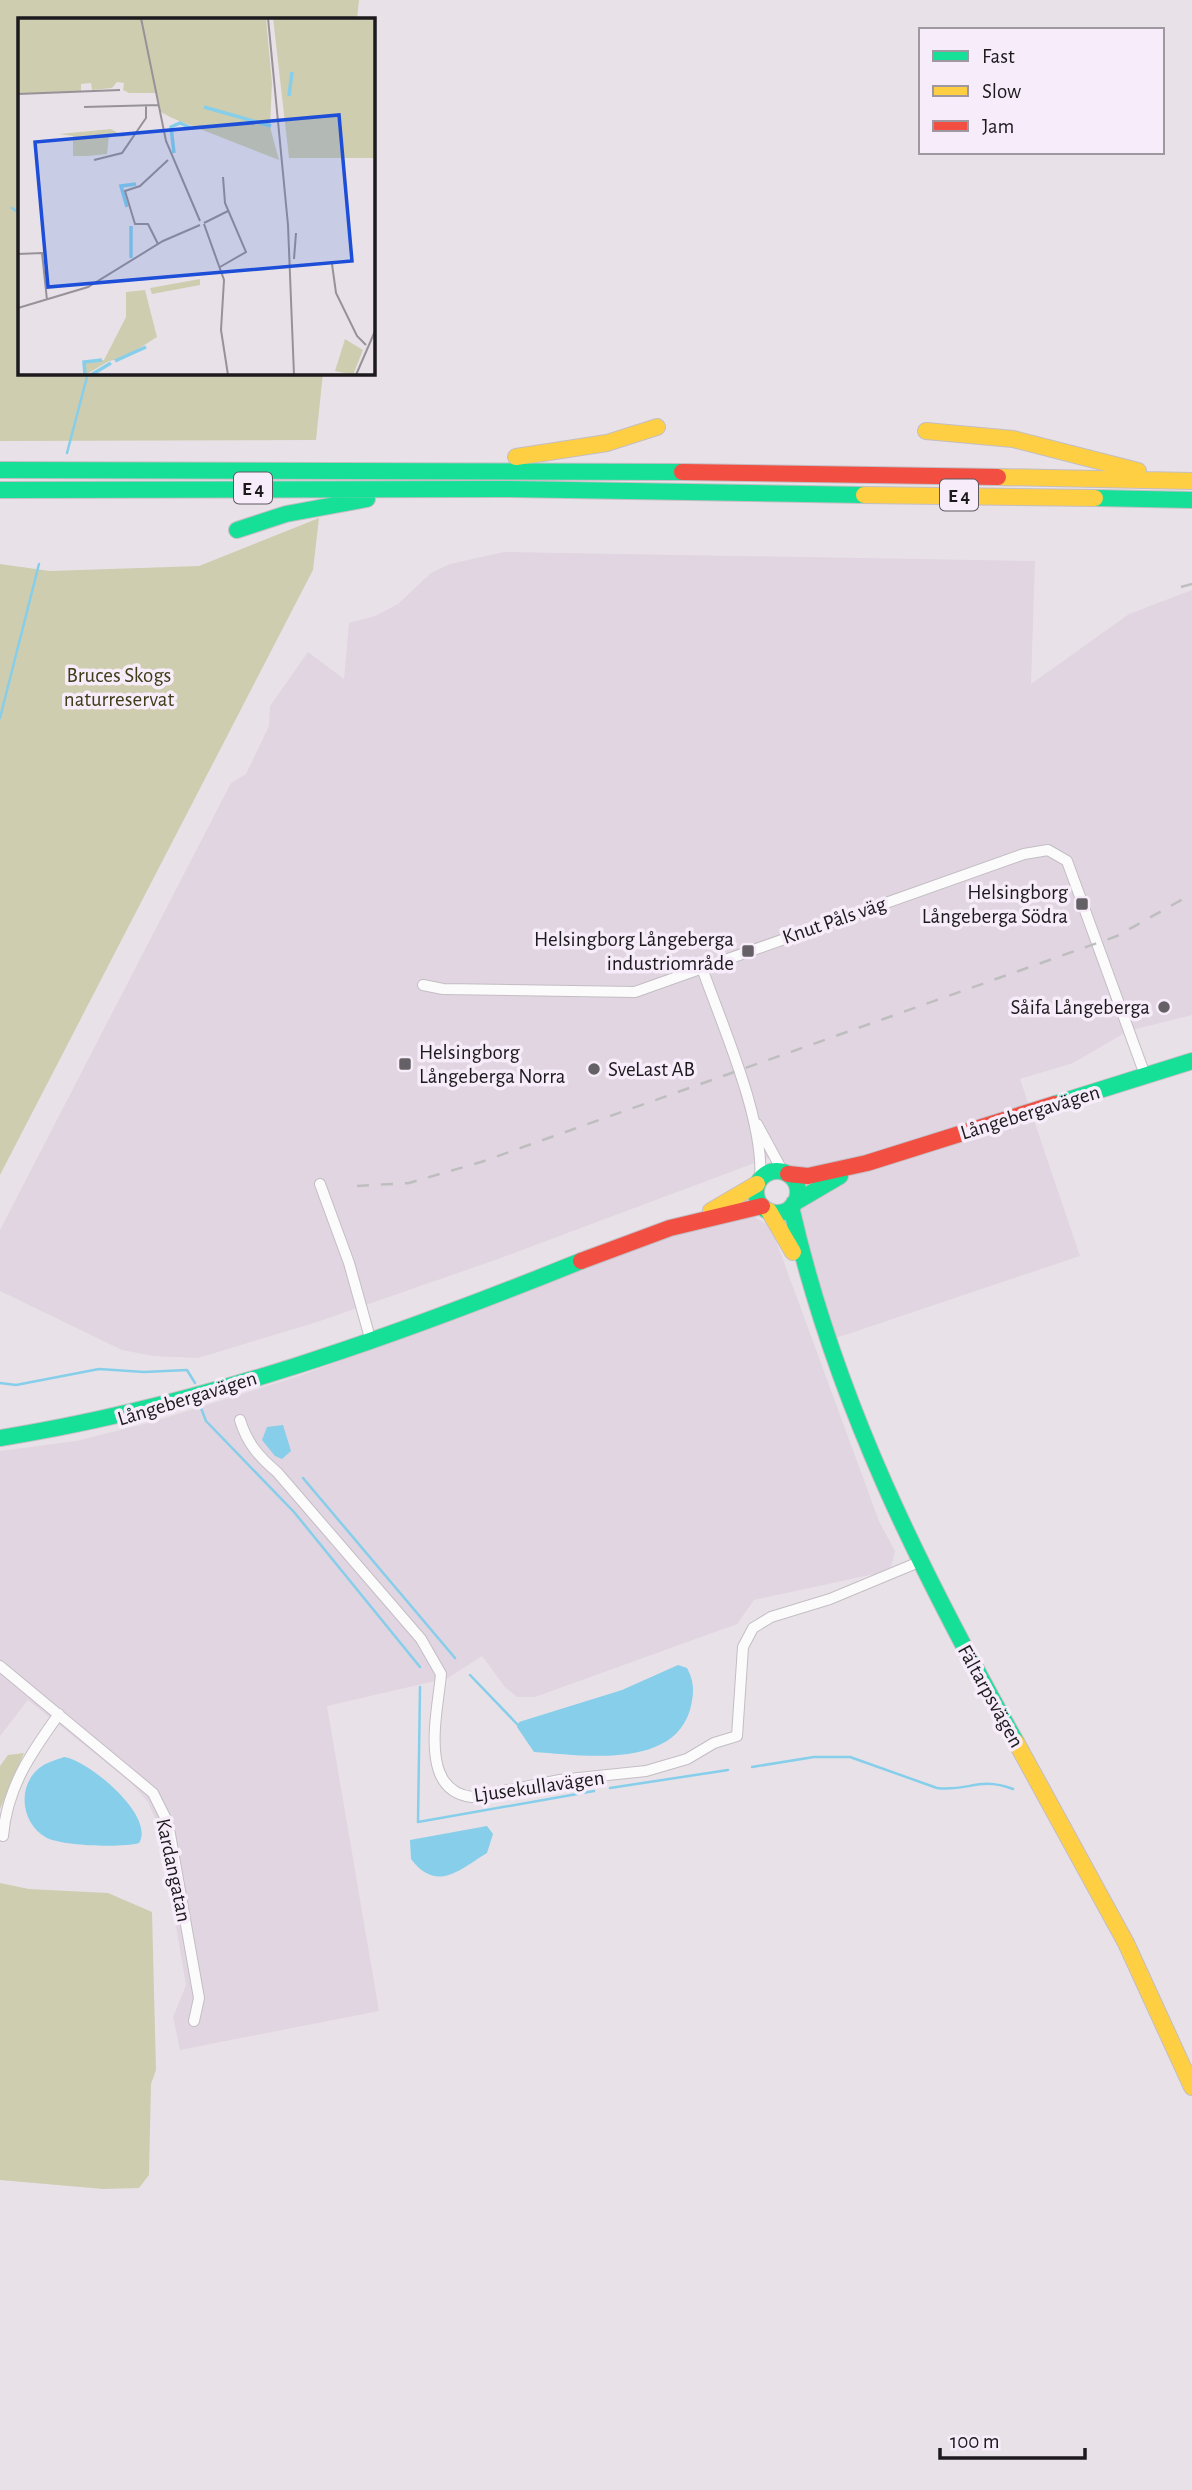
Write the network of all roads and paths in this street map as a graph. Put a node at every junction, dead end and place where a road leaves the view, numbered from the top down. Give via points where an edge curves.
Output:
1 (657, 427) dead end
2 (926, 431) dead end
3 (394, 469) junction
4 (0, 470) edge
5 (1184, 480) edge
6 (506, 489) junction
7 (0, 490) edge
8 (1192, 500) edge
9 (237, 530) dead end
10 (702, 968) junction
11 (423, 985) dead end
12 (1192, 1061) edge
13 (1145, 1075) junction
14 (751, 1112) junction
15 (867, 1163) junction
16 (785, 1173) junction
17 (758, 1182) junction
18 (320, 1184) dead end
19 (792, 1205) junction
20 (765, 1209) junction
21 (687, 1223) junction
22 (813, 1296) junction
23 (370, 1338) junction
24 (240, 1420) dead end
25 (0, 1438) edge
26 (919, 1562) junction
27 (0, 1666) edge
28 (59, 1714) junction
29 (3, 1836) dead end
30 (194, 2021) dead end
31 (1192, 2087) edge

1 - 3 main road via 556,453
2 - 5 main road via 1013,439
3 - 4 main road, E 4
3 - 5 main road, E 4
6 - 7 main road, E 4
6 - 8 main road, E 4
6 - 9 main road via 356,500 286,513
10 - 11 street, Knut Påls väg via 622,994
10 - 13 street, Knut Påls väg via 1031,852 1051,850 1068,864
10 - 14 street
12 - 13 main road, Långebergavägen
13 - 15 main road, Långebergavägen
14 - 16 street
14 - 17 street via 761,1164
15 - 16 main road, Långebergavägen via 808,1175
15 - 19 main road, Långebergavägen
16 - 17 main road via 767,1173
16 - 19 main road via 797,1188
17 - 20 main road via 757,1198
17 - 21 main road, Långebergavägen
18 - 23 street
19 - 20 main road via 778,1213
19 - 22 main road, Fältarpsvägen
20 - 21 main road, Långebergavägen
20 - 22 main road, Fältarpsvägen via 787,1238
21 - 23 main road, Långebergavägen
22 - 26 main road, Fältarpsvägen via 871,1456
23 - 25 main road, Långebergavägen via 122,1419
24 - 26 street, Ljusekullavägen via 245,1438 261,1459 277,1472 438,1664 436,1763 445,1782 462,1796 646,1771 687,1759 737,1736 742,1653 753,1628 771,1617
26 - 31 main road, Fältarpsvägen via 1115,1923
27 - 28 street, Kardangatan
28 - 29 street via 24,1763 9,1796
28 - 30 street, Kardangatan via 153,1793 165,1816 199,1998

